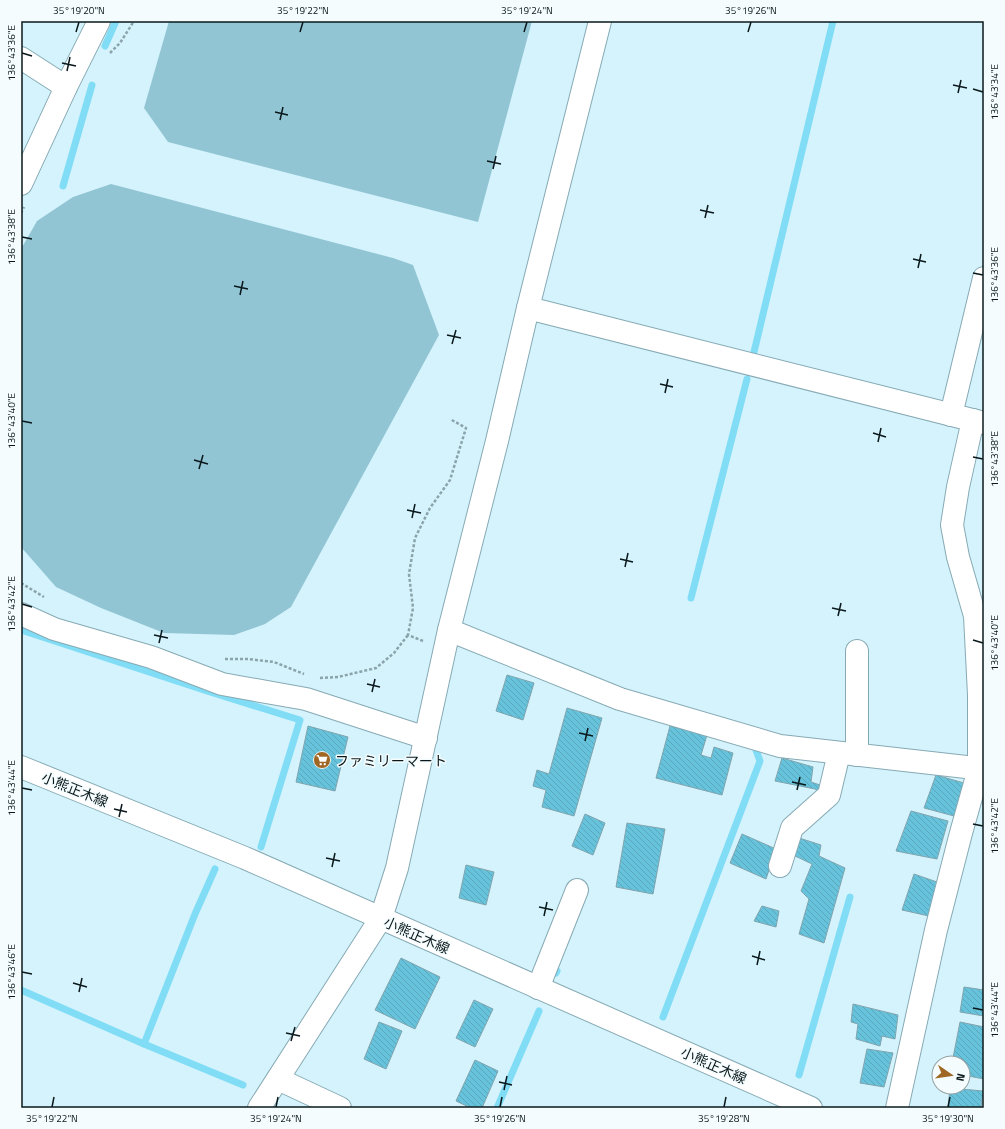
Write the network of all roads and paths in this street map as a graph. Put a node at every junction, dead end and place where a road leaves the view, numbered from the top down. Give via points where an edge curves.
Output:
1 (99, 21) edge
2 (600, 21) edge
3 (21, 58) edge
4 (66, 87) junction
5 (21, 184) edge
6 (984, 278) edge
7 (528, 308) junction
8 (951, 414) junction
9 (450, 419) dead end
10 (978, 422) edge
11 (21, 583) edge
12 (44, 597) dead end
13 (21, 614) edge
14 (449, 630) junction
15 (408, 635) junction
16 (429, 644) dead end
17 (857, 651) dead end
18 (221, 659) dead end
19 (309, 676) dead end
20 (316, 678) dead end
21 (426, 738) junction
22 (848, 754) junction
23 (21, 766) edge
24 (982, 769) edge
25 (780, 866) dead end
26 (577, 890) dead end
27 (381, 918) junction
28 (538, 988) junction
29 (278, 1079) junction
30 (260, 1108) edge
31 (340, 1108) edge
32 (812, 1108) edge
33 (897, 1108) edge

1 - 4 street
2 - 7 street
3 - 4 street
4 - 5 street
6 - 8 street
7 - 8 street
7 - 14 street
8 - 10 street
9 - 15 path via 466,428 450,480 430,508 415,538 409,574 413,608
10 - 24 street via 958,487 952,525 958,557 975,616
11 - 12 path
13 - 21 street via 54,629 151,657 222,684 306,699
14 - 21 street
14 - 22 street via 620,699 780,746
15 - 16 path
15 - 20 path via 394,653 376,668 338,677
17 - 22 street
18 - 19 path via 274,662
21 - 27 street via 397,868
22 - 24 street
22 - 25 street via 829,795 792,828
23 - 27 street, 小熊正木線 via 245,858
24 - 33 street via 961,833 936,930
26 - 28 street
27 - 28 street, 小熊正木線
27 - 29 street
28 - 32 street, 小熊正木線
29 - 30 street
29 - 31 street

